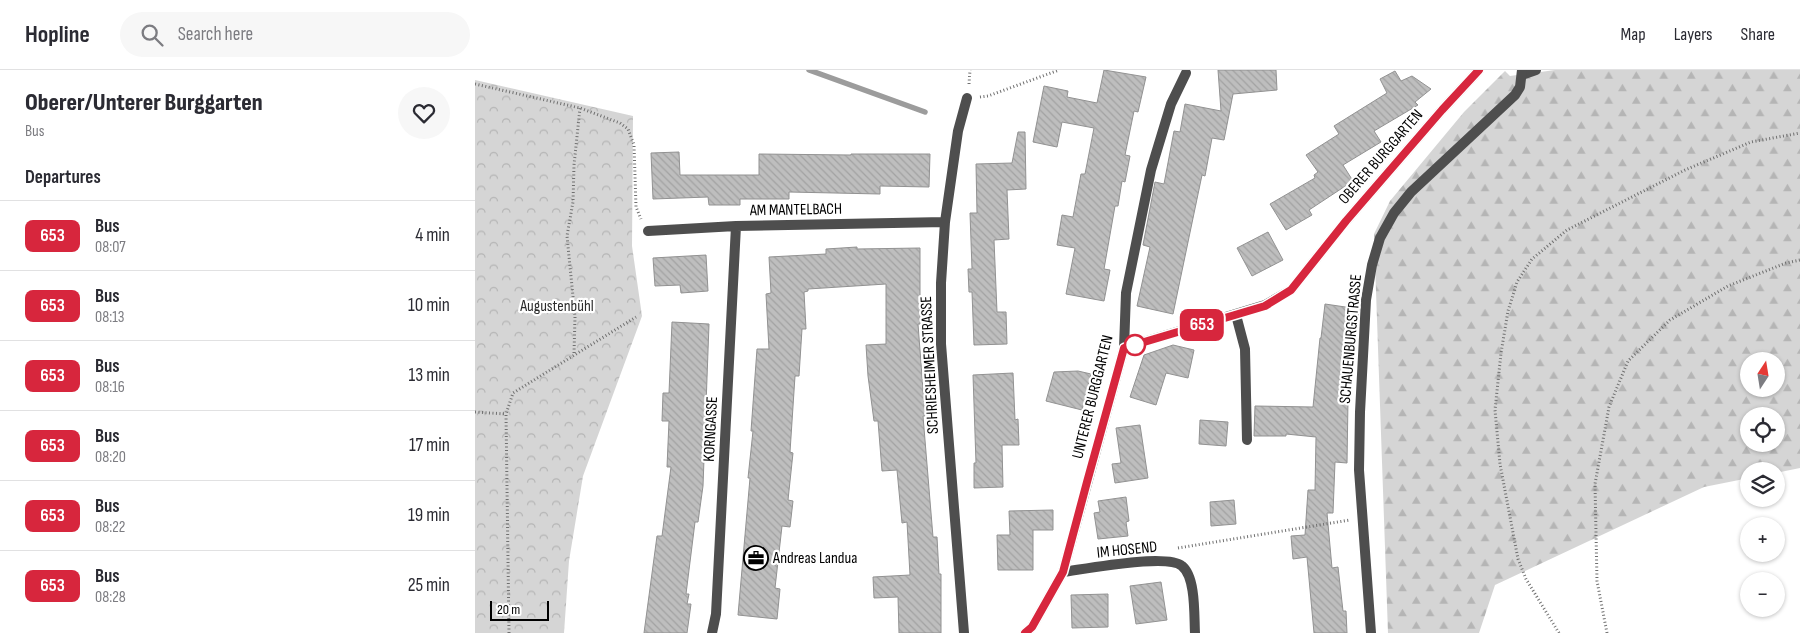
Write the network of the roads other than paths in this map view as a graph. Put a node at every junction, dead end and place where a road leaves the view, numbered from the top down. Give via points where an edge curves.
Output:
1 (1479, 70) edge
2 (1536, 70) edge
3 (1522, 72) edge
4 (1186, 73) dead end
5 (967, 98) road end
6 (945, 222) junction
7 (736, 226) junction
8 (648, 231) road end
9 (1236, 315) junction
10 (1124, 348) junction
11 (1247, 440) dead end
12 (1063, 572) junction
13 (712, 633) edge
14 (964, 633) edge
15 (1025, 633) edge
16 (1195, 633) edge
17 (1371, 633) edge

1 - 9 street, OBERER BURGGARTEN via 1346,221 1291,290 1265,306
2 - 3 street
3 - 17 street, SCHAUENBURGSTRASSE via 1515,95 1411,192 1394,213 1380,238 1372,265 1366,300 1359,470
4 - 10 street, UNTERER BURGGARTEN via 1171,104 1151,170 1125,293
5 - 6 street, SCHRIESHEIMER STRASSE via 958,130
6 - 7 street, AM MANTELBACH
6 - 14 street, SCHRIESHEIMER STRASSE via 941,344
7 - 8 street, AM MANTELBACH
7 - 13 street, KORNGASSE via 716,614
9 - 10 street, OBERER BURGGARTEN
9 - 11 street via 1245,349
10 - 12 street, UNTERER BURGGARTEN
12 - 15 street, UNTERER BURGGARTEN via 1032,627
12 - 16 street, IM HOSEND via 1154,560 1183,566 1193,592

